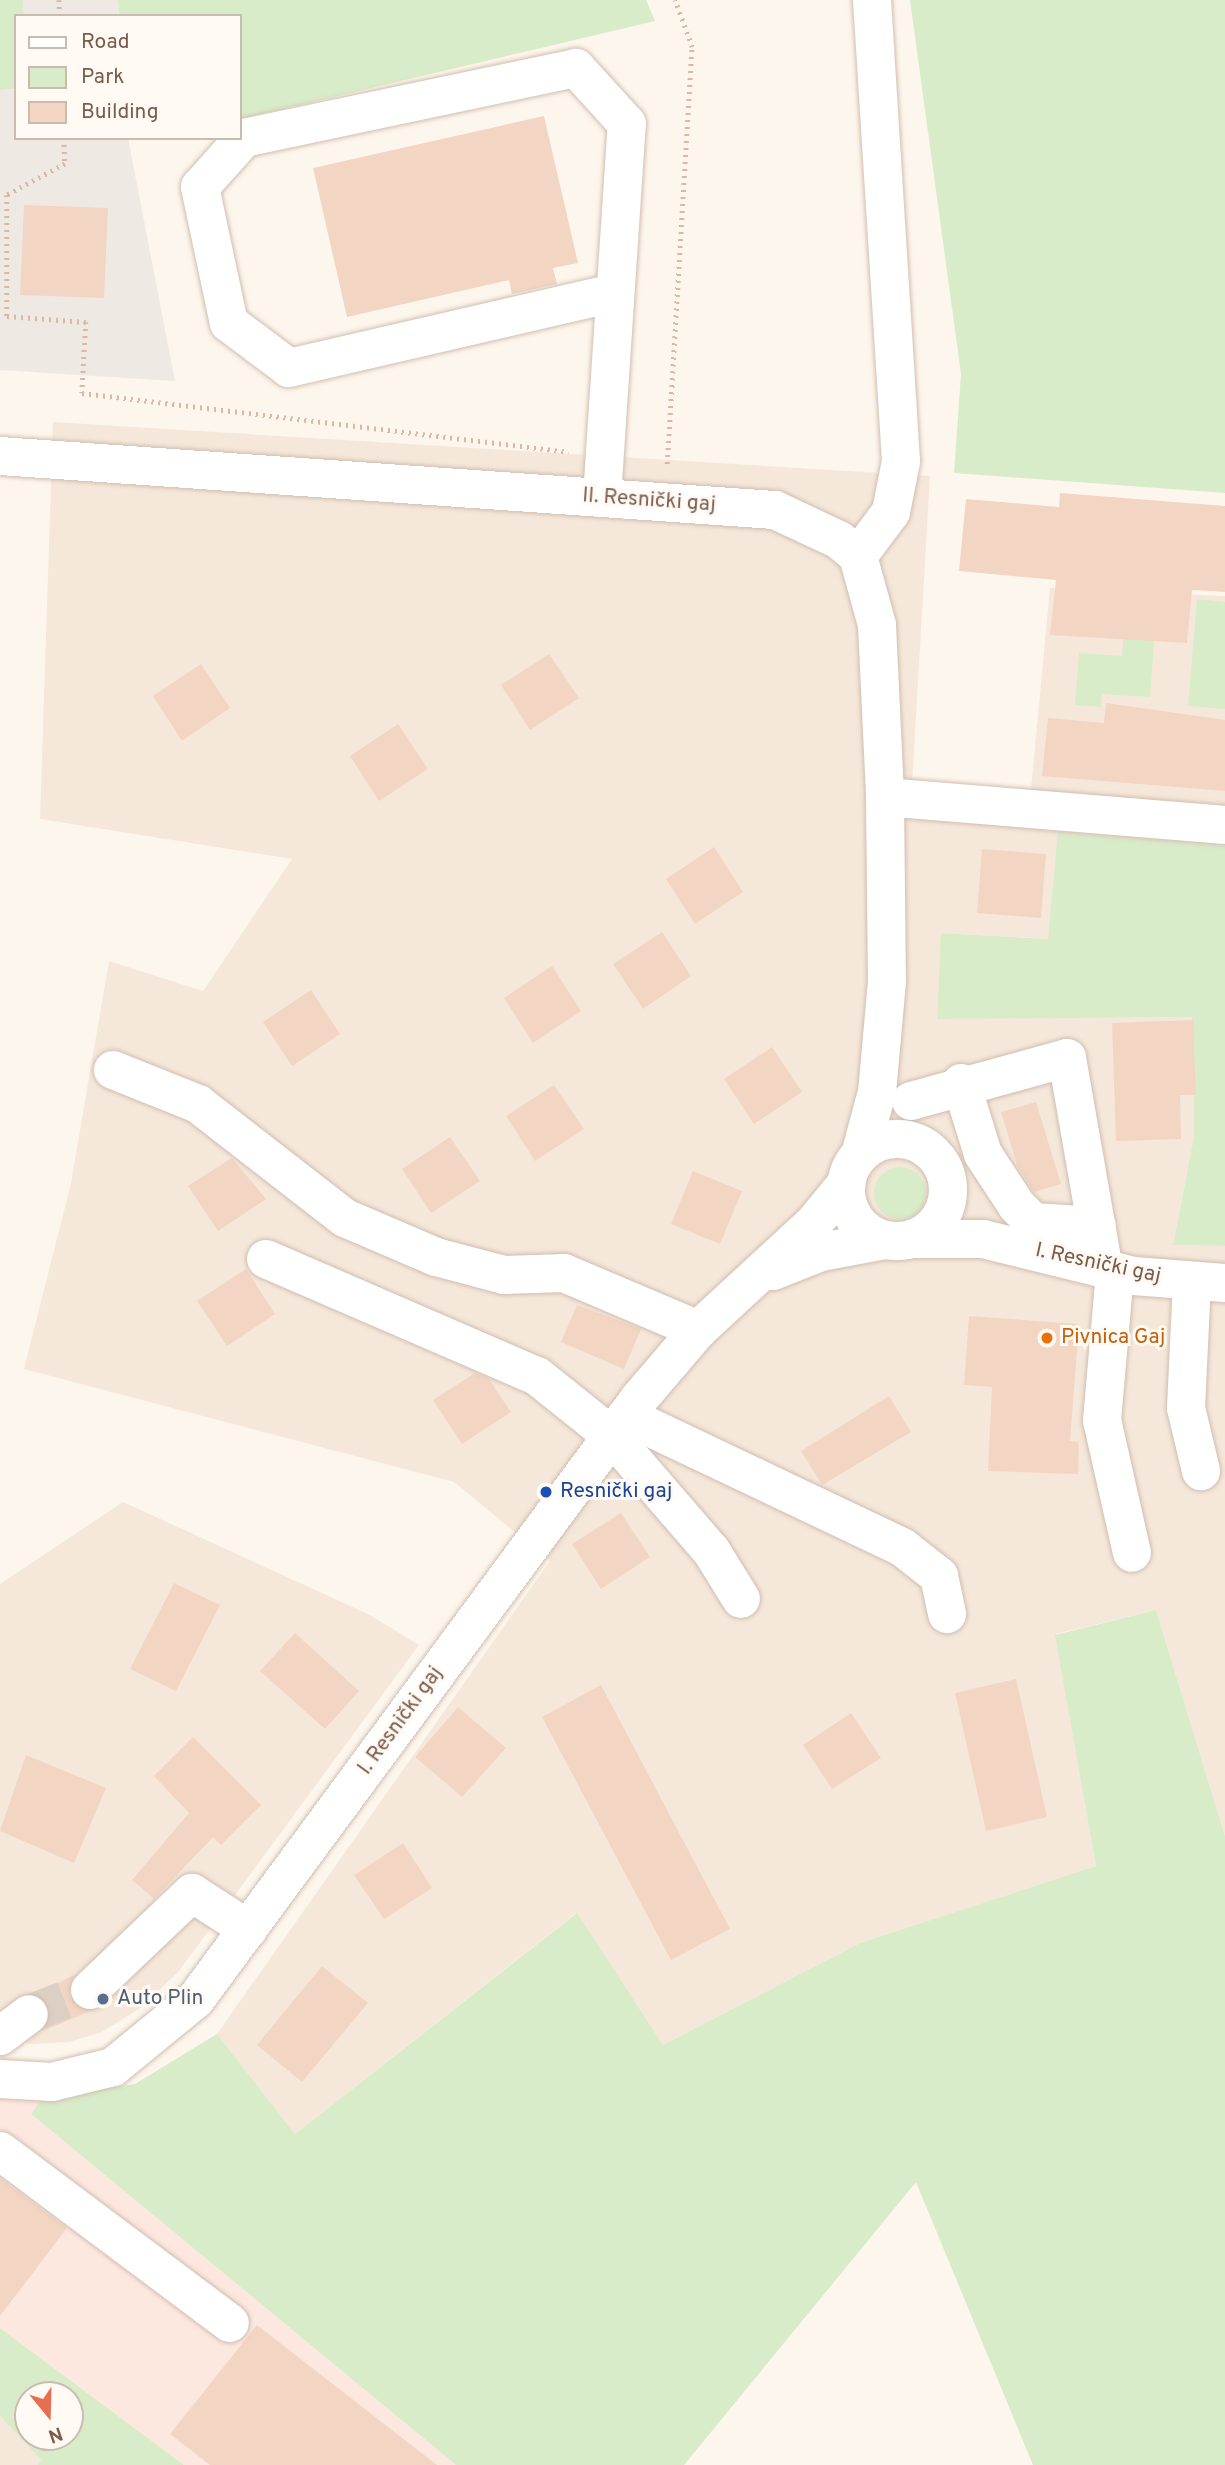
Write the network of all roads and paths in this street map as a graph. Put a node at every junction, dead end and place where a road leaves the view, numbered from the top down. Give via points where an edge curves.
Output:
1 (872, 0) edge
2 (614, 293) junction
3 (0, 456) edge
4 (602, 497) junction
5 (858, 556) junction
6 (885, 797) junction
7 (1225, 825) edge
8 (887, 981) junction
9 (113, 1070) dead end
10 (961, 1083) junction
11 (911, 1101) junction
12 (938, 1165) junction
13 (853, 1170) junction
14 (1097, 1226) junction
15 (898, 1240) junction
16 (1013, 1245) junction
17 (266, 1259) dead end
18 (1110, 1271) junction
19 (755, 1278) junction
20 (1209, 1282) edge
21 (698, 1330) junction
22 (619, 1426) junction
23 (1201, 1471) dead end
24 (1132, 1553) dead end
25 (741, 1599) dead end
26 (947, 1614) dead end
27 (248, 1929) junction
28 (90, 1990) tunnel mouth
29 (0, 2079) edge
30 (0, 2151) edge
31 (230, 2323) dead end

1 - 5 street via 901,450 891,512
2 - 2 street via 627,124 576,68 244,138 200,187 229,323 289,368
2 - 4 street
3 - 4 street, II. Resnički gaj
4 - 5 street, II. Resnički gaj via 775,510 815,524
5 - 6 street via 877,625
6 - 7 street
6 - 8 street
8 - 11 street
8 - 13 street via 877,1092
9 - 21 street via 198,1104 345,1218 436,1257 504,1275 564,1273
10 - 11 street
10 - 14 street via 984,1154 1017,1206 1033,1222
10 - 14 street via 1067,1058
11 - 12 street
12 - 13 street via 886,1140
12 - 15 street via 941,1216
12 - 16 street, I. Resnički gaj
13 - 15 street via 852,1215
13 - 19 street, I. Resnički gaj
14 - 18 street
15 - 16 street, I. Resnički gaj via 959,1236
15 - 19 street, I. Resnički gaj via 821,1252
16 - 18 street, I. Resnički gaj
17 - 22 street via 537,1376
18 - 20 street, I. Resnički gaj
18 - 24 street via 1102,1420
19 - 21 street, I. Resnički gaj
20 - 23 street via 1186,1408
21 - 22 street, I. Resnički gaj
22 - 25 street
22 - 26 street via 902,1547 939,1576
22 - 27 street, I. Resnički gaj
27 - 28 street via 192,1893
27 - 29 street, I. Resnički gaj via 196,1999 113,2067 52,2082
30 - 31 street

